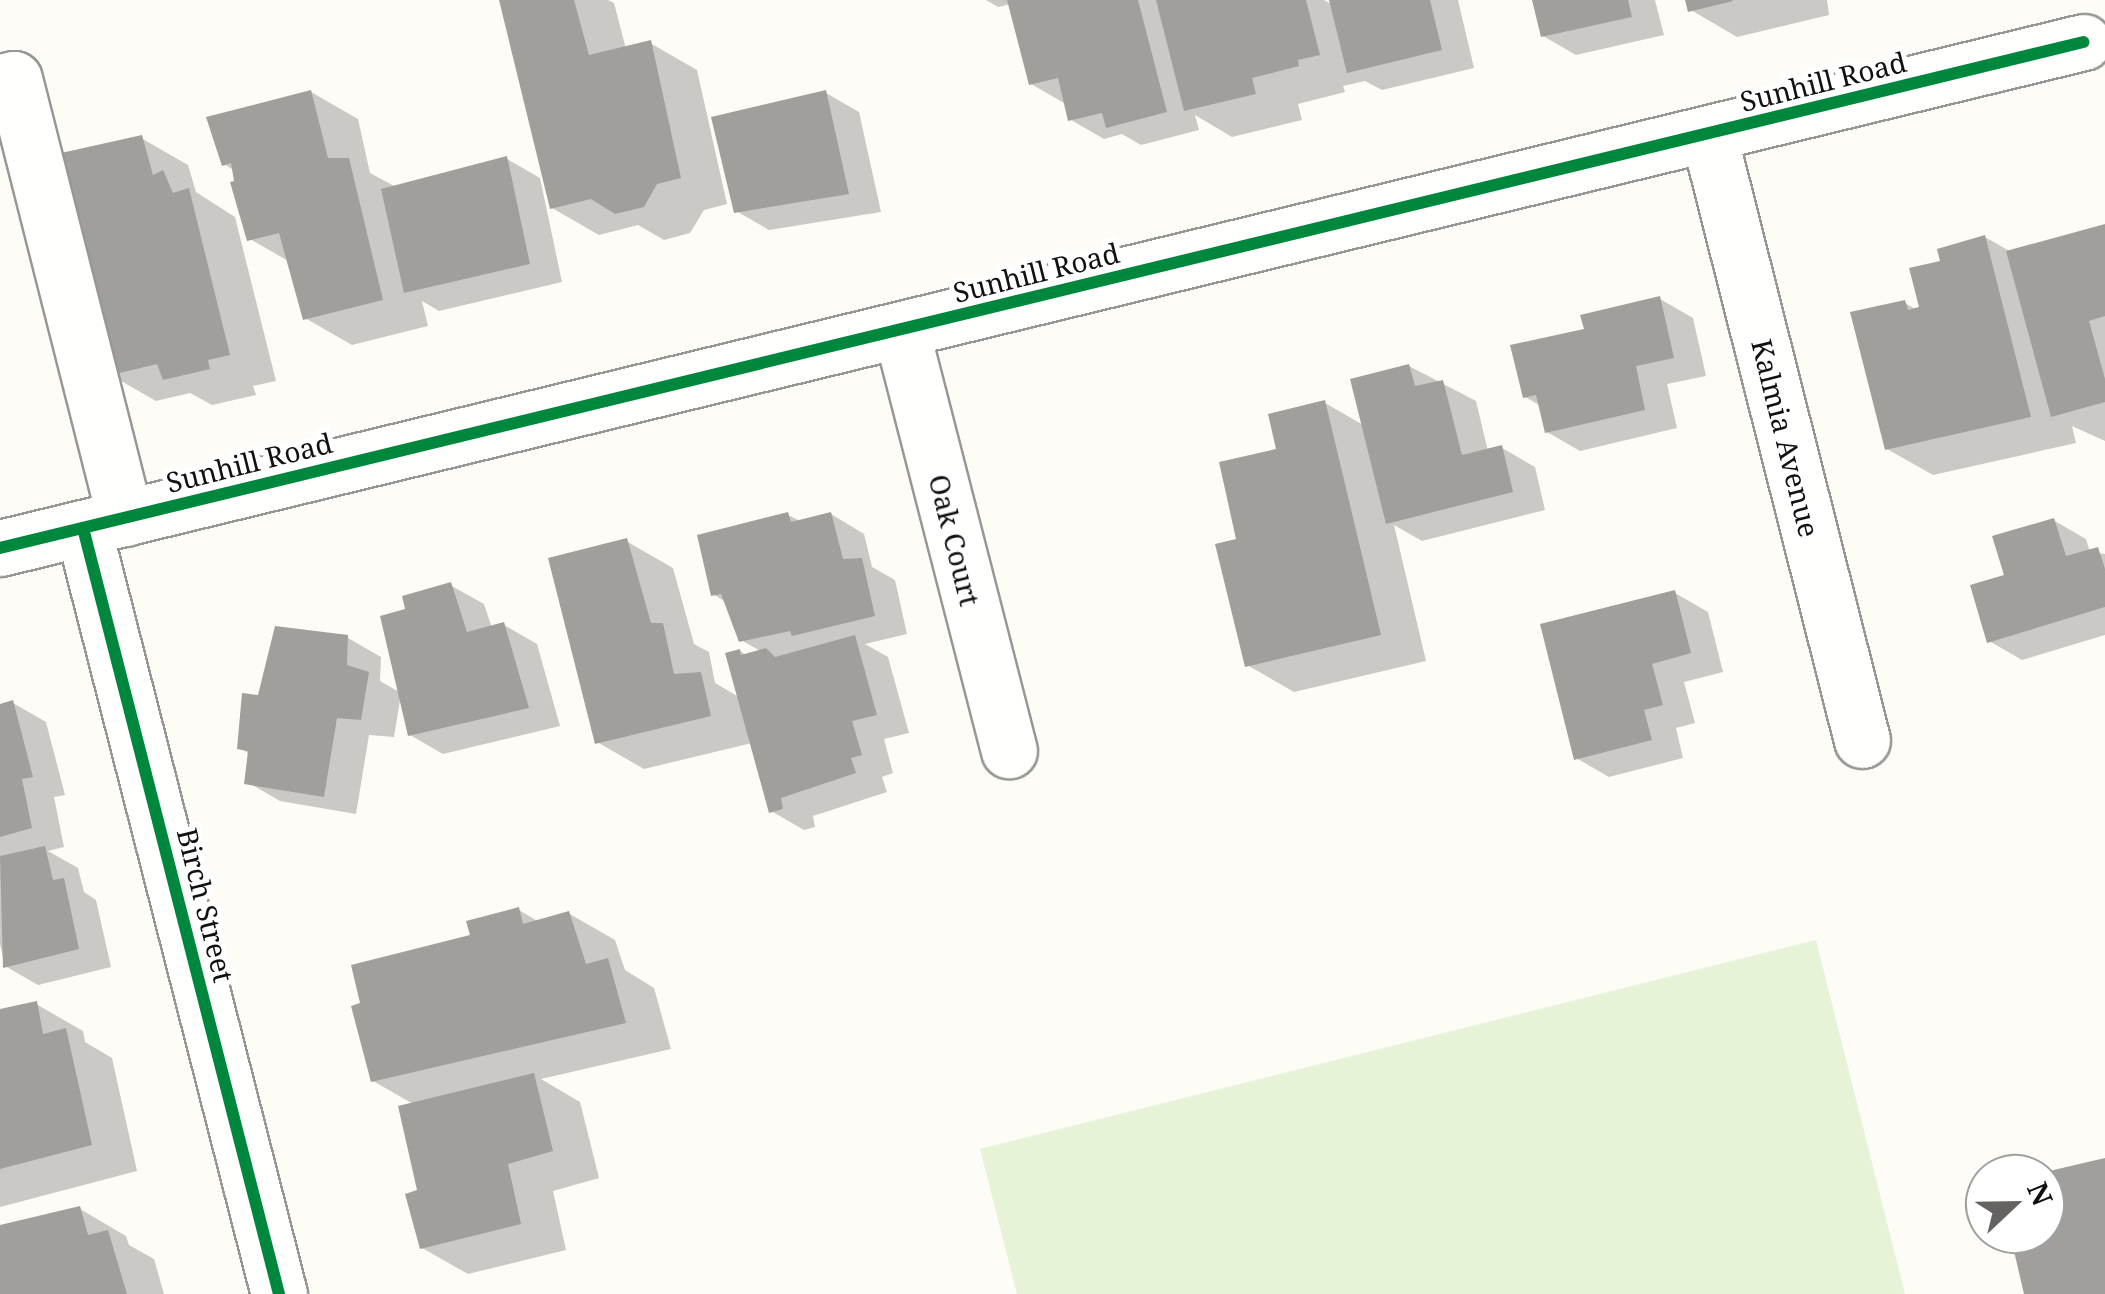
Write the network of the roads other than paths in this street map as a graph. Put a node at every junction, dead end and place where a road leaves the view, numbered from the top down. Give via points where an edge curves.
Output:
1 (2084, 42) dead end
2 (0, 82) edge
3 (1709, 136) junction
4 (900, 330) junction
5 (104, 523) junction
6 (0, 548) edge
7 (1862, 740) dead end
8 (1010, 750) dead end
9 (279, 1294) edge

1 - 3 street, Sunhill Road
2 - 5 street, Birch Street via 14,79
3 - 4 street, Sunhill Road
3 - 7 street, Kalmia Avenue
4 - 5 street, Sunhill Road
4 - 8 street, Oak Court
5 - 6 street, Sunhill Road
5 - 9 street, Birch Street

